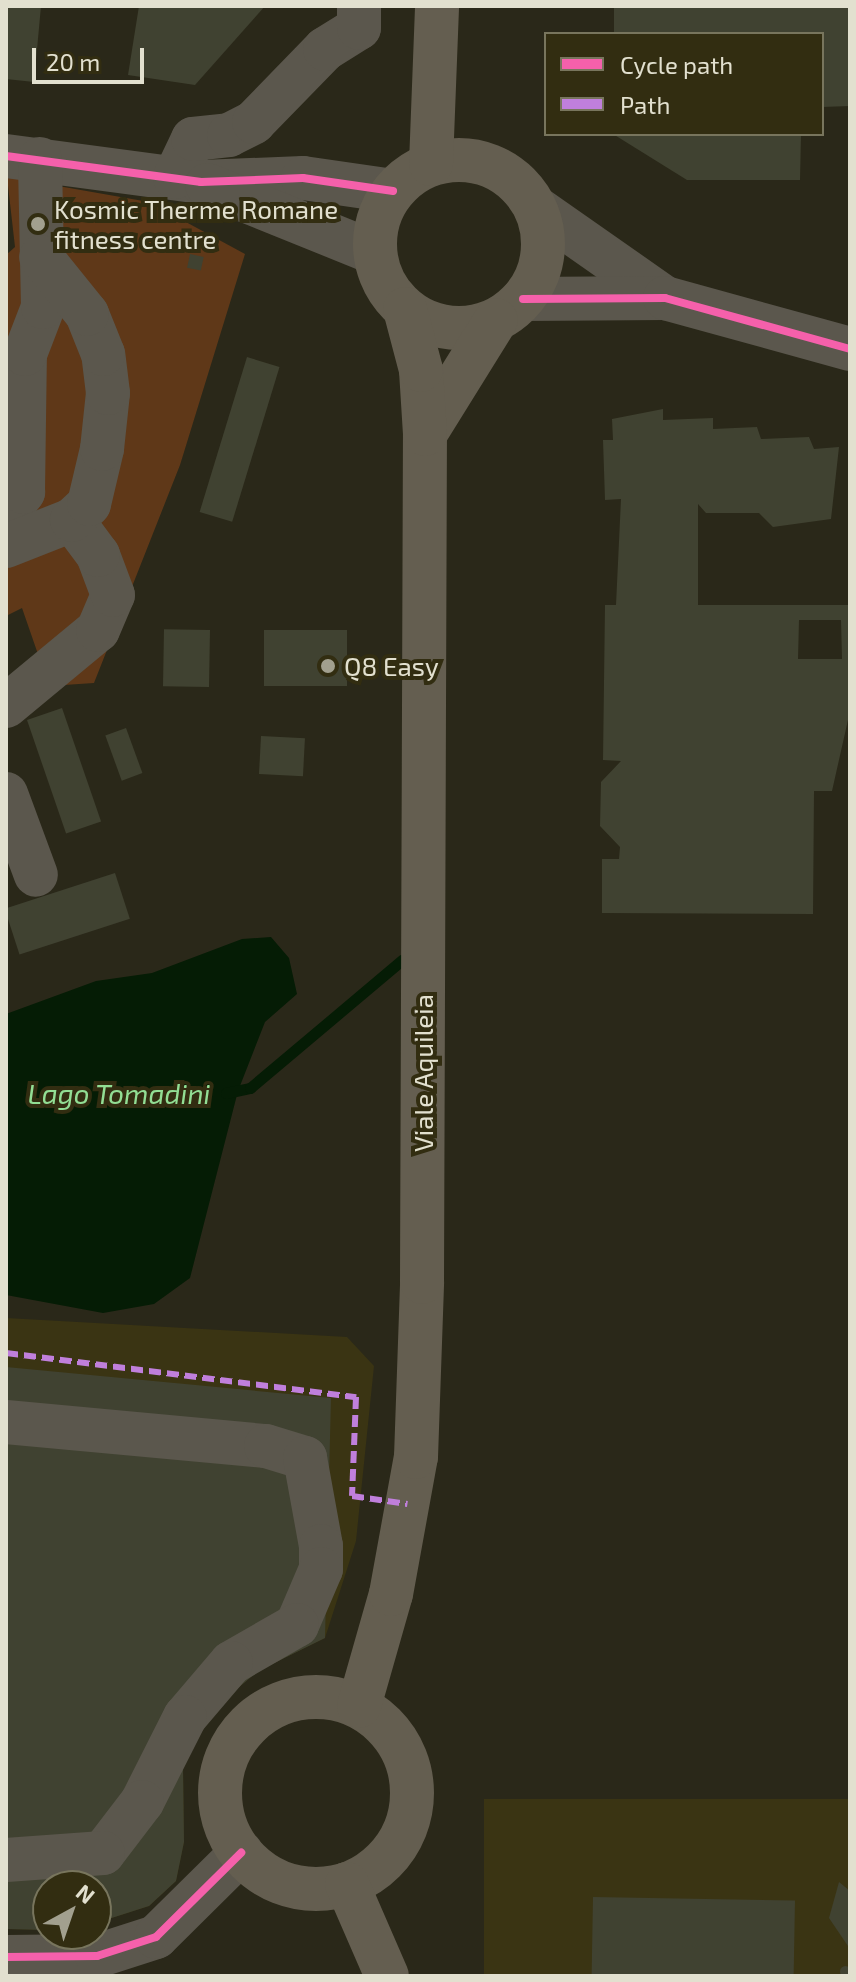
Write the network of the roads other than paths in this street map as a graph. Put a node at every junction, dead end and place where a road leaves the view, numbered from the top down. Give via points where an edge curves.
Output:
1 (359, 6) edge
2 (437, 6) edge
3 (437, 70) junction
4 (23, 158) edge
5 (431, 164) junction
6 (486, 164) junction
7 (188, 180) junction
8 (393, 191) junction
9 (535, 207) junction
10 (375, 253) junction
11 (41, 272) junction
12 (665, 298) junction
13 (405, 309) junction
14 (509, 310) junction
15 (6, 331) edge
16 (850, 349) edge
17 (425, 434) junction
18 (6, 514) edge
19 (72, 520) junction
20 (6, 546) edge
21 (6, 706) edge
22 (6, 794) edge
23 (36, 875) dead end
24 (6, 1422) edge
25 (359, 1706) junction
26 (241, 1853) junction
27 (6, 1860) edge
28 (347, 1884) junction
29 (6, 1957) edge
30 (387, 1976) edge

1 - 7 street via 359,28 315,58 254,122 229,135 193,139
2 - 3 main road
3 - 5 main road
3 - 6 main road
4 - 7 street
4 - 11 street
5 - 6 main road
5 - 8 main road
6 - 9 main road via 513,179
7 - 8 street via 303,178
7 - 10 street
8 - 10 main road via 378,220
9 - 12 street
9 - 14 main road via 543,255
10 - 13 main road, Viale Aquileia
11 - 15 street via 23,321
11 - 18 street via 43,307 25,354 23,492
11 - 19 street via 87,314 108,393 89,504
12 - 14 street
12 - 16 street
13 - 14 main road via 439,326
13 - 17 main road, Viale Aquileia via 421,370
14 - 17 main road
17 - 25 main road, Viale Aquileia via 416,1457 391,1594
19 - 20 street
19 - 21 street via 98,555 113,595 98,630
22 - 23 street
24 - 27 street via 266,1446 305,1458 321,1558 297,1625 231,1663 185,1717 142,1802 103,1853
25 - 26 main road via 306,1697 251,1722 230,1748 219,1792
25 - 28 main road via 398,1741 408,1763 412,1807 394,1850
26 - 28 main road via 281,1883 317,1889
26 - 29 street via 156,1937 97,1956
28 - 30 main road

